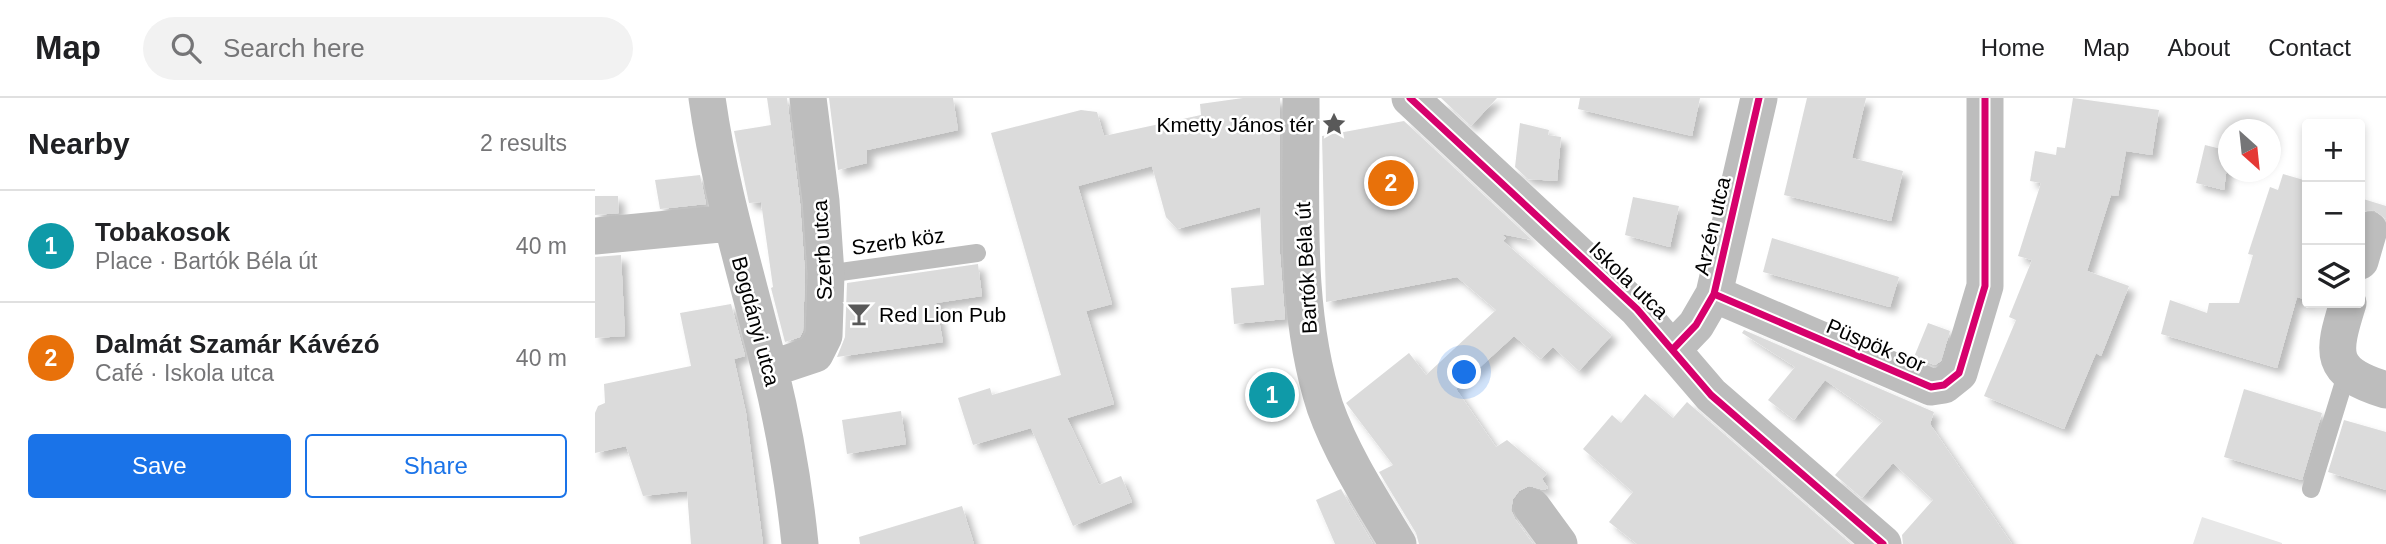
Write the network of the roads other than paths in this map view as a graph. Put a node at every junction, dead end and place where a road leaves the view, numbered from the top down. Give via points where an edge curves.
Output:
1 (707, 98) edge
2 (808, 98) edge
3 (1301, 98) edge
4 (1410, 98) edge
5 (1759, 98) edge
6 (1985, 98) edge
7 (730, 223) junction
8 (595, 236) edge
9 (977, 253) dead end
10 (826, 274) junction
11 (1714, 294) junction
12 (2346, 308) edge
13 (1673, 349) junction
14 (770, 369) junction
15 (2347, 372) junction
16 (2386, 390) edge
17 (1362, 484) junction
18 (2311, 489) dead end
19 (1532, 507) dead end
20 (800, 544) edge
21 (1380, 544) edge
22 (1398, 544) edge
23 (1559, 544) edge
24 (1884, 544) edge

1 - 7 street, Bogdányi utca
2 - 10 street, Szerb utca
3 - 17 street, Bartók Béla út via 1305,324 1326,408
4 - 13 street, Iskola utca via 1637,309
5 - 11 street, Arzén utca
6 - 11 street, Püspök sor via 1985,286 1959,373 1944,385 1931,387
7 - 8 street
7 - 14 street, Bogdányi utca
9 - 10 lane, Szerb köz
10 - 14 street, Szerb utca via 824,336 815,354
11 - 13 street, Arzén utca via 1696,325
12 - 15 street via 2336,343
13 - 24 street, Iskola utca via 1711,395
14 - 20 street, Bogdányi utca via 793,478
15 - 16 street
15 - 18 lane
17 - 21 street
17 - 22 street, Bartók Béla út
19 - 23 street

